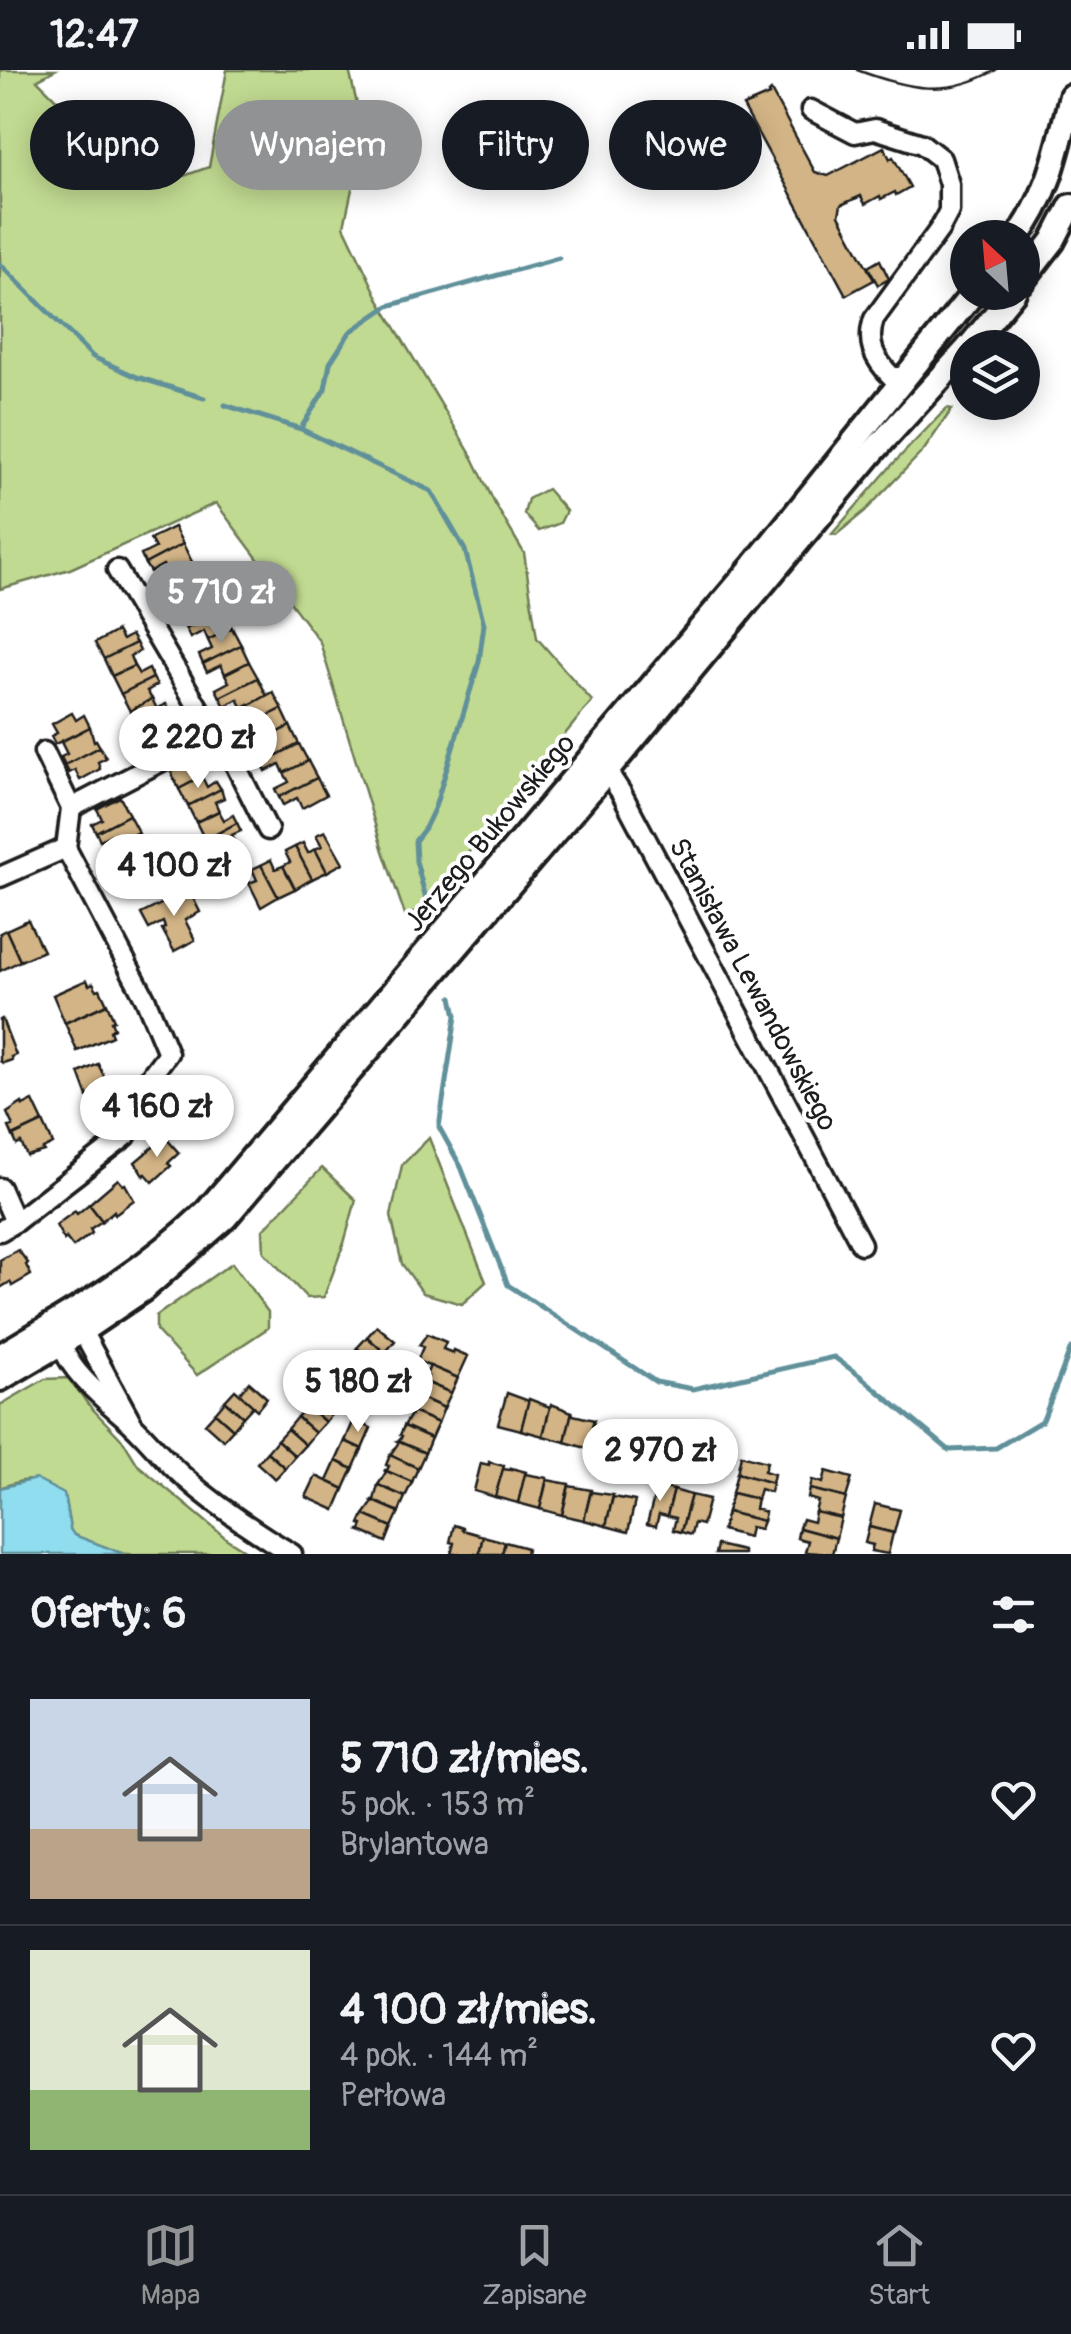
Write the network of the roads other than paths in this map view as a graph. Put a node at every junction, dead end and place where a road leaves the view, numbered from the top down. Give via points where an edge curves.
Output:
1 (1071, 96) edge
2 (811, 110) dead end
3 (1071, 206) edge
4 (1027, 220) edge
5 (1040, 258) edge
6 (960, 310) edge
7 (999, 310) edge
8 (983, 330) edge
9 (950, 368) edge
10 (906, 377) junction
11 (117, 570) dead end
12 (214, 734) junction
13 (44, 752) dead end
14 (599, 764) junction
15 (71, 808) junction
16 (268, 830) dead end
17 (66, 848) junction
18 (0, 878) edge
19 (0, 1188) edge
20 (8, 1227) edge
21 (860, 1244) dead end
22 (68, 1331) junction
23 (0, 1356) edge
24 (0, 1379) edge
25 (292, 1554) edge

1 - 4 street via 1047,187
2 - 10 street via 855,134 874,129 922,144 942,159 949,210 887,290 870,332 876,358 892,377
3 - 5 street
6 - 10 street, Jerzego Bukowskiego
7 - 8 street, Jerzego Bukowskiego
9 - 14 street, Jerzego Bukowskiego
10 - 14 street, Jerzego Bukowskiego
11 - 12 street
12 - 15 street
12 - 16 street
13 - 15 street
14 - 21 street, Stanisława Lewandowskiego via 622,794
14 - 22 street, Jerzego Bukowskiego via 226,1218 144,1289
15 - 17 street
17 - 18 street
17 - 20 street via 168,1053 150,1077 126,1136
19 - 20 street
22 - 23 street, Jerzego Bukowskiego
22 - 24 street, Jerzego Bukowskiego
22 - 25 street via 75,1368 97,1394 184,1478

